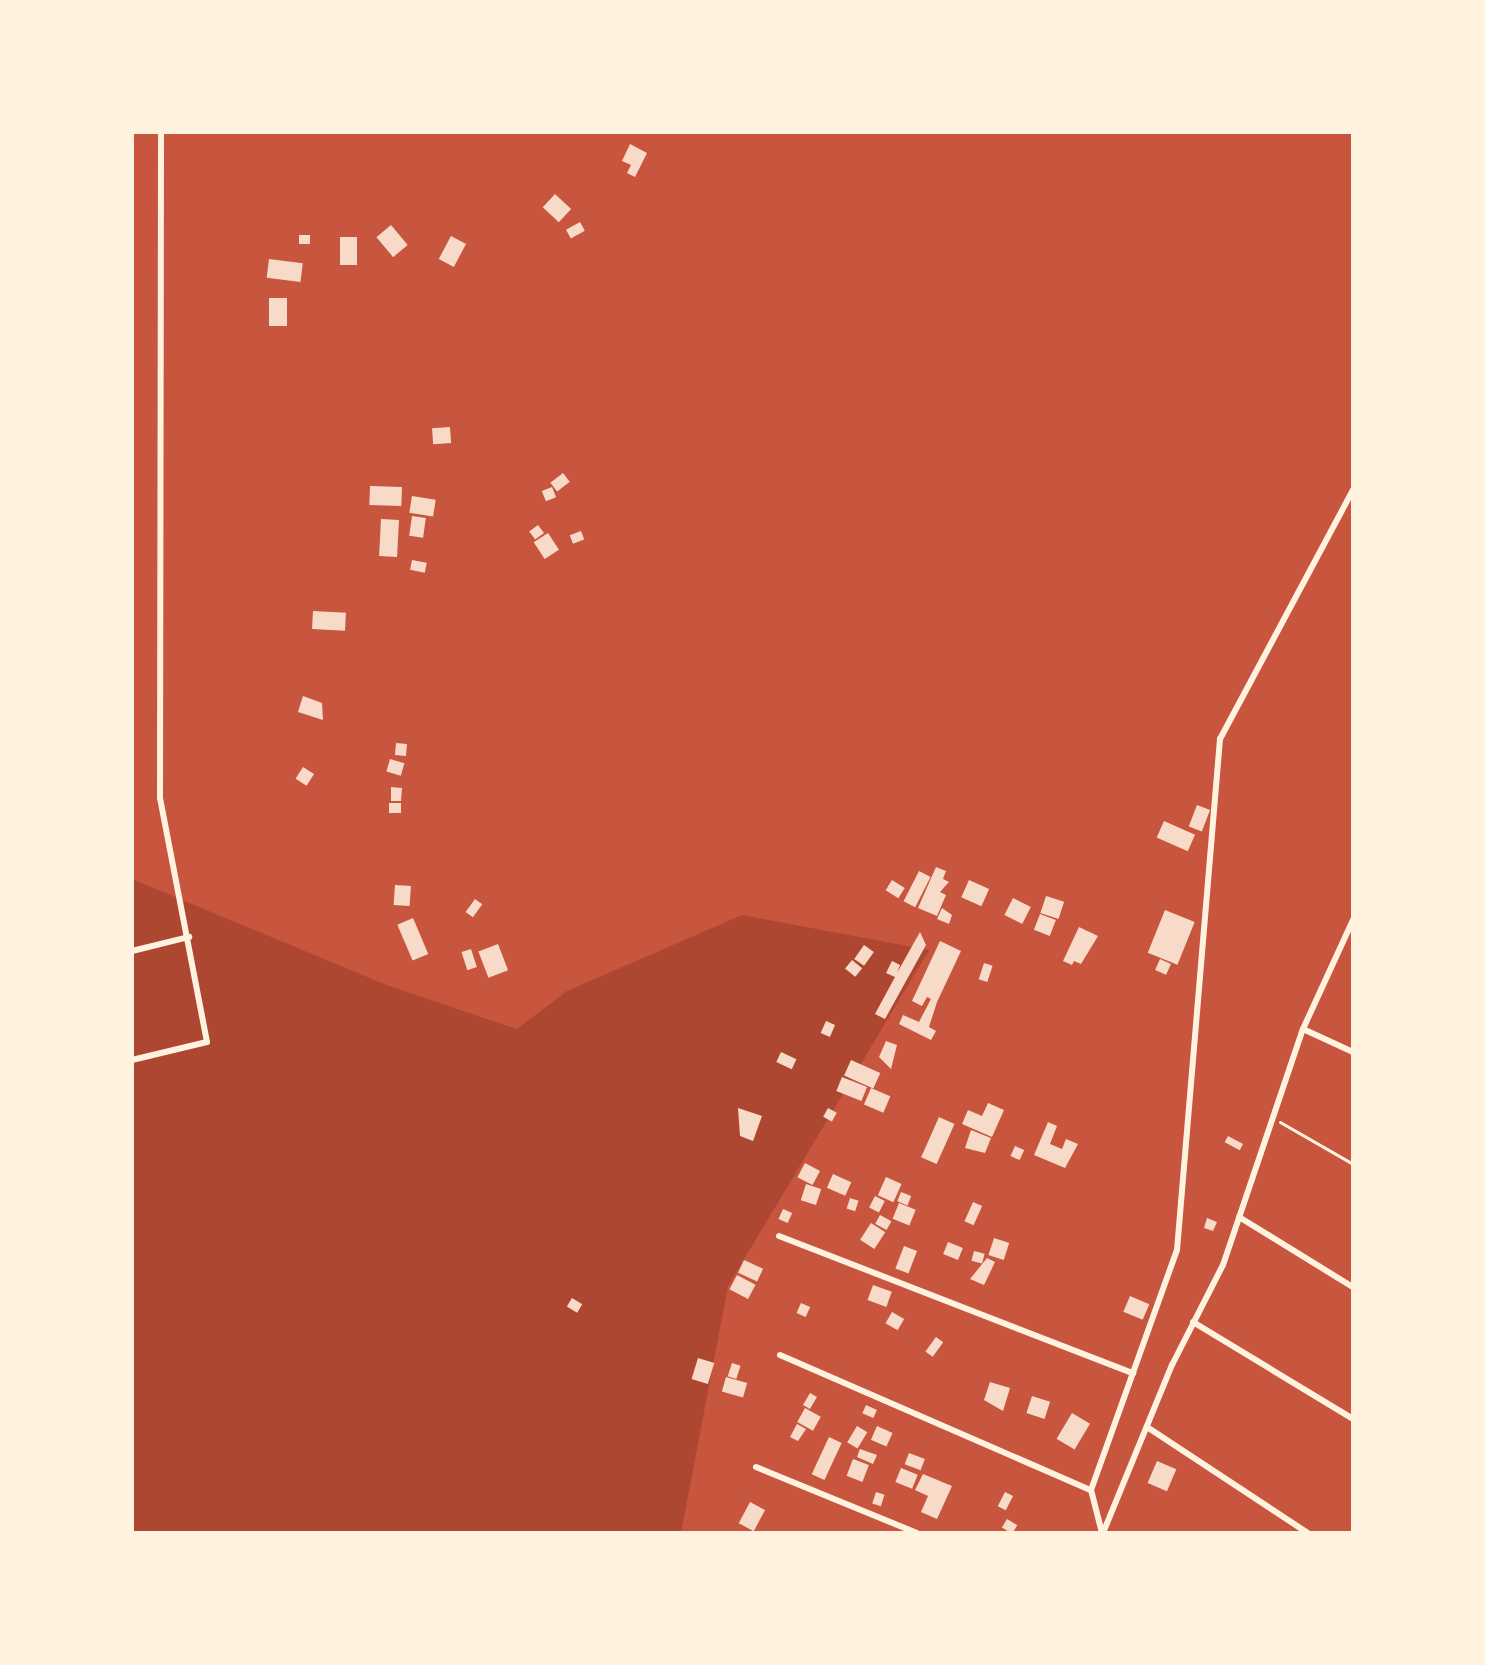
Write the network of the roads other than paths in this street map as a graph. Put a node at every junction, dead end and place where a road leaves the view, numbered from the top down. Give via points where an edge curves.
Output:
1 (161, 132) edge
2 (1353, 490) edge
3 (1353, 920) edge
4 (189, 937) junction
5 (132, 951) edge
6 (1303, 1029) junction
7 (1353, 1052) edge
8 (132, 1060) edge
9 (1239, 1217) junction
10 (779, 1236) dead end
11 (1353, 1287) edge
12 (1193, 1322) junction
13 (780, 1355) dead end
14 (1133, 1373) junction
15 (1353, 1419) edge
16 (1147, 1427) junction
17 (756, 1467) dead end
18 (1091, 1490) junction
19 (917, 1533) edge
20 (1102, 1533) edge
21 (1308, 1533) edge

1 - 4 street via 160,798
2 - 14 street via 1220,739 1177,1250
3 - 6 street
4 - 5 street
4 - 8 street via 207,1042
6 - 7 street
6 - 9 street
9 - 11 street
9 - 12 street via 1223,1265
10 - 14 street
12 - 15 street
12 - 16 street
13 - 18 street
14 - 18 street
16 - 20 street
16 - 21 street
17 - 19 street
18 - 20 street

